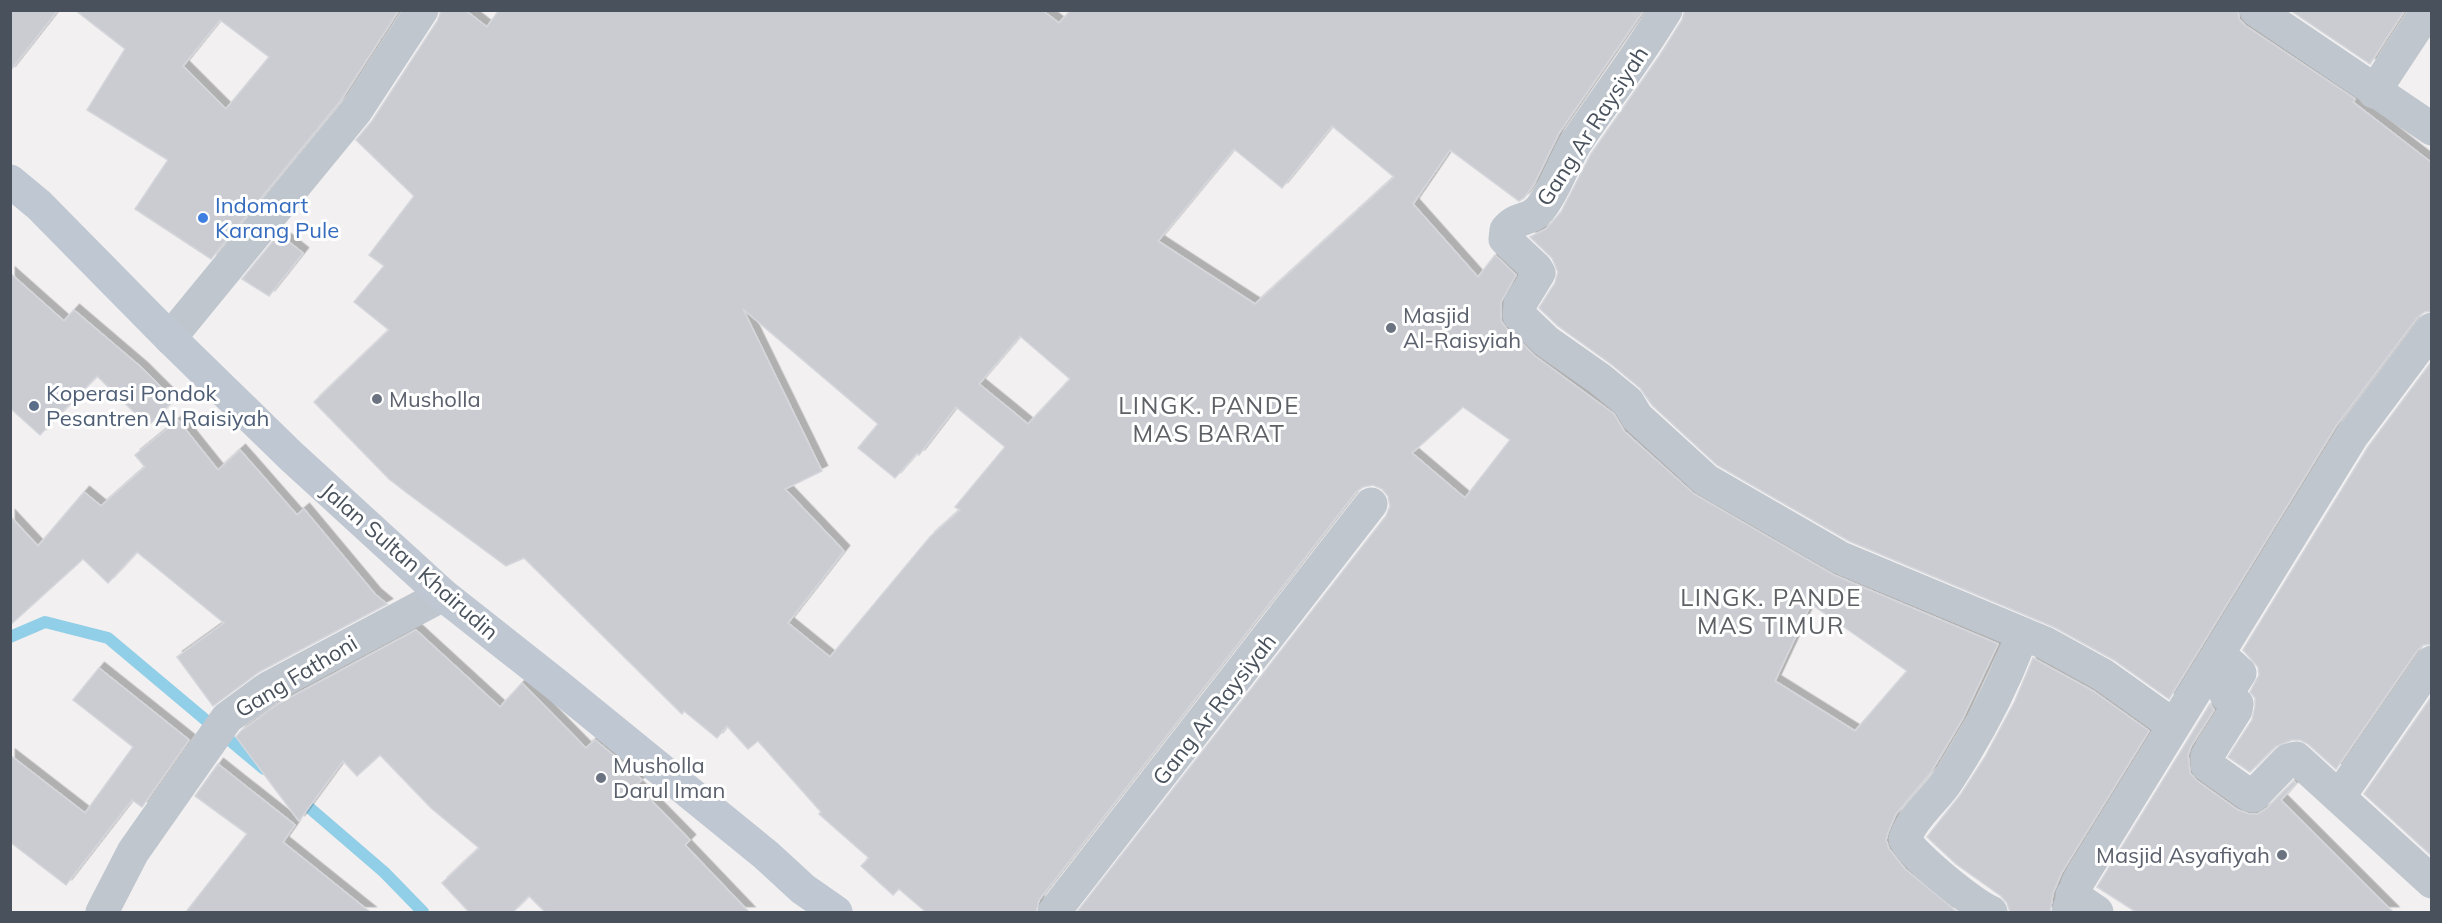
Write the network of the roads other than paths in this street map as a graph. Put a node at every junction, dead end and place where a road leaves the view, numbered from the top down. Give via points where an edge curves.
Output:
1 (422, 10) edge
2 (1666, 10) edge
3 (2256, 10) edge
4 (2428, 10) edge
5 (2374, 92) junction
6 (2432, 129) edge
7 (10, 181) edge
8 (2432, 329) edge
9 (170, 338) junction
10 (1371, 504) dead end
11 (443, 595) junction
12 (2022, 635) junction
13 (2432, 662) edge
14 (2213, 663) junction
15 (2173, 725) junction
16 (2339, 797) junction
17 (2432, 882) edge
18 (2079, 901) edge
19 (102, 912) edge
20 (836, 912) edge
21 (1054, 912) edge
22 (1991, 912) edge

1 - 9 street via 356,111
2 - 12 street, Gang Ar Raysiyah via 1573,147 1539,210 1510,224 1504,234 1539,273 1518,310 1519,315 1546,341 1628,402 1637,417 1706,480 1841,558
3 - 5 street
4 - 5 street
5 - 6 street
7 - 9 main road, Jalan Sultan Khairudin via 39,205
8 - 14 street via 2352,436
9 - 11 main road, Jalan Sultan Khairudin
10 - 21 street, Gang Ar Raysiyah
11 - 19 street, Gang Fathoni via 268,688 227,718 133,852
11 - 20 main road, Jalan Sultan Khairudin
12 - 15 street via 2045,643 2103,675
12 - 22 street via 1983,723 1905,839 1962,894
13 - 16 street
14 - 15 street
14 - 16 street via 2223,670 2230,664 2240,673 2226,695 2236,704 2236,710 2207,756 2207,765 2253,796 2288,760 2296,758
15 - 18 street
16 - 17 street

